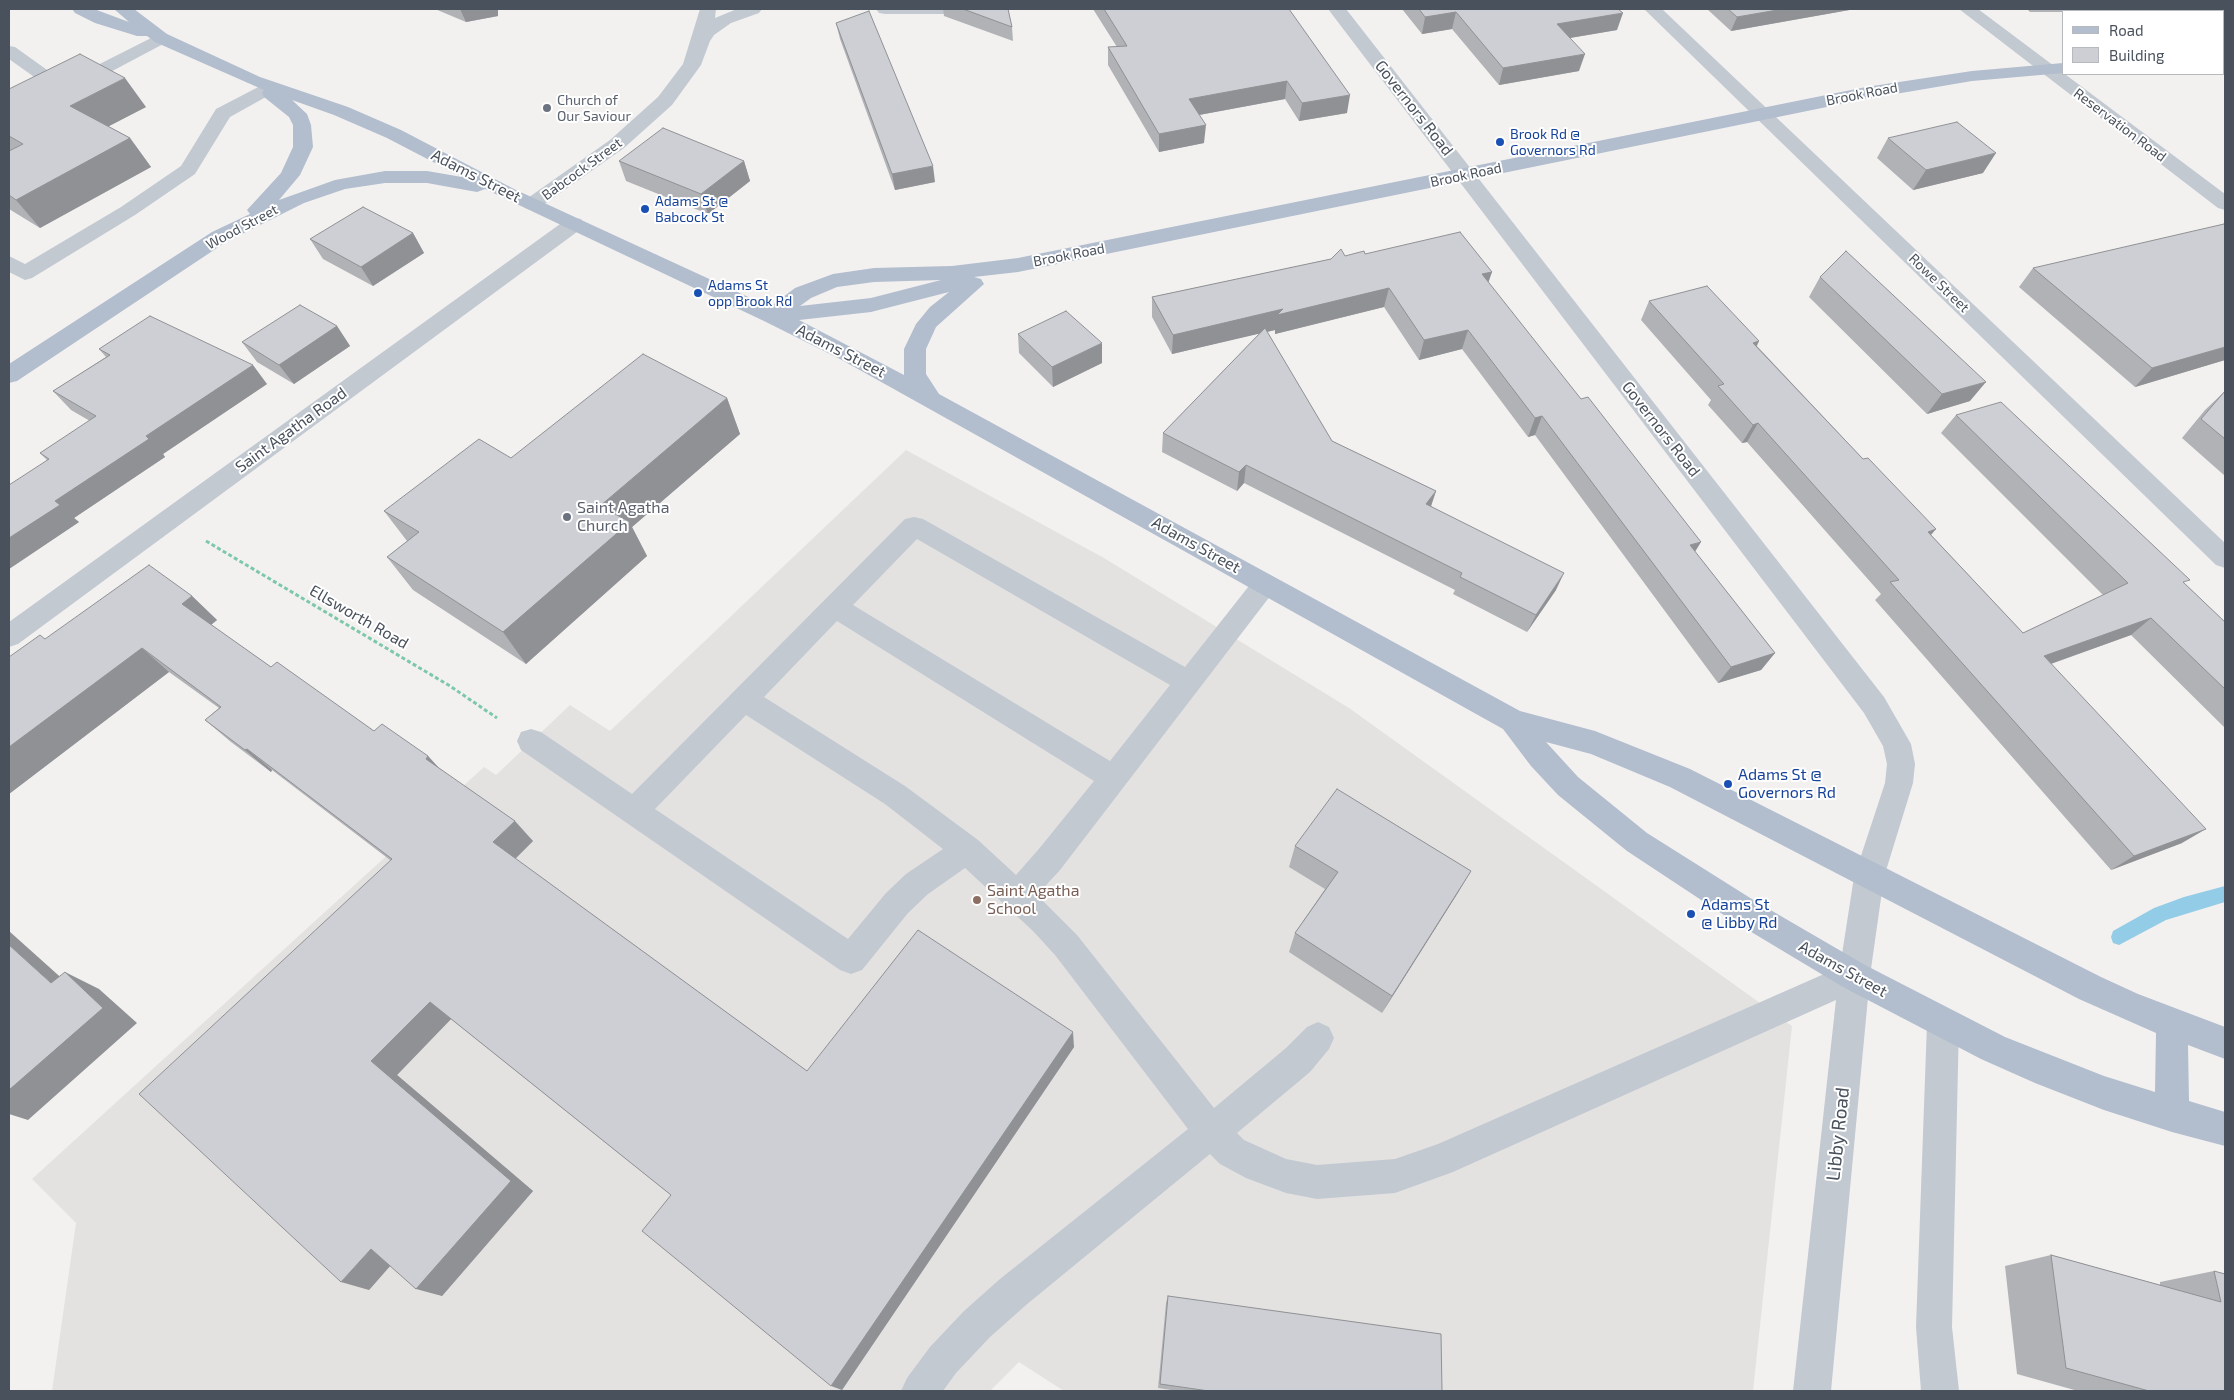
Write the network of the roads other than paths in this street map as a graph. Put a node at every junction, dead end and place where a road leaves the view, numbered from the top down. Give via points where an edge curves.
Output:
1 (81, 9) edge
2 (123, 9) edge
3 (708, 9) edge
4 (753, 9) edge
5 (886, 9) edge
6 (972, 9) edge
7 (1337, 9) edge
8 (1652, 9) edge
9 (1967, 9) edge
10 (161, 38) junction
11 (702, 40) junction
12 (9, 51) edge
13 (2054, 69) edge
14 (260, 85) junction
15 (63, 89) junction
16 (1762, 114) junction
17 (9, 118) edge
18 (1466, 176) junction
19 (507, 193) junction
20 (532, 204) junction
21 (2225, 204) edge
22 (574, 224) junction
23 (219, 237) junction
24 (9, 263) edge
25 (1018, 265) junction
26 (772, 316) junction
27 (48, 348) junction
28 (9, 368) edge
29 (9, 375) edge
30 (929, 398) junction
31 (2225, 558) edge
32 (1265, 584) junction
33 (835, 607) junction
34 (9, 636) edge
35 (1188, 682) junction
36 (744, 699) junction
37 (1512, 721) junction
38 (531, 742) road end
39 (1113, 778) junction
40 (634, 811) junction
41 (967, 850) junction
42 (1869, 877) junction
43 (1016, 896) junction
44 (1854, 976) junction
45 (1944, 1023) junction
46 (2172, 1023) junction
47 (1318, 1038) dead end
48 (2225, 1043) edge
49 (2172, 1115) junction
50 (2225, 1129) edge
51 (1212, 1132) junction
52 (920, 1391) edge
53 (1812, 1391) edge
54 (1940, 1391) edge

1 - 10 main road via 101,19
2 - 10 main road, Adams Street
3 - 11 street, Babcock Street
4 - 11 street via 725,19 708,31
5 - 6 street
7 - 18 street, Governors Road
8 - 16 street, Rowe Street
9 - 13 street, Reservation Road
10 - 14 main road, Adams Street
10 - 15 street
11 - 20 street, Babcock Street via 684,77 651,115 617,144
12 - 15 street
13 - 16 main road, Brook Road via 1912,85
13 - 21 street, Reservation Road
14 - 19 main road, Adams Street via 341,111 394,134
14 - 23 main road via 298,114 303,147 290,175 278,190
14 - 24 street via 223,113 188,170 128,211 25,273
15 - 17 street
16 - 18 main road, Brook Road
16 - 31 street, Rowe Street
18 - 25 main road, Brook Road
18 - 42 street, Governors Road via 1887,725 1897,744 1901,764 1899,783
19 - 20 main road, Adams Street
19 - 23 main road, Wood Street via 427,177 366,179 298,199
20 - 22 main road, Adams Street
22 - 26 main road, Adams Street
22 - 34 street, Saint Agatha Road
23 - 27 main road, Wood Street
25 - 26 main road, Brook Road via 871,306
25 - 26 main road, Brook Road via 833,281 803,293
25 - 30 main road via 961,292 927,324 915,348 914,361 919,384
26 - 30 main road, Adams Street
27 - 28 main road
27 - 29 main road, Wood Street
30 - 32 main road, Adams Street
32 - 35 street
32 - 37 main road, Adams Street
33 - 35 street via 914,526
33 - 36 street
33 - 39 street
35 - 39 street
36 - 40 street
36 - 41 street via 895,795
37 - 42 main road, Adams Street via 1595,743 1637,759 1680,778
37 - 44 main road, Adams Street via 1568,786 1637,842
38 - 40 street
39 - 43 street via 1049,860
40 - 41 street via 851,959 917,884
41 - 43 street
42 - 44 street, Libby Road
42 - 46 main road, Adams Street via 2090,988
43 - 51 street via 1066,945
44 - 45 main road, Adams Street
44 - 51 street via 1441,1160 1395,1176 1317,1182 1286,1176 1232,1152
44 - 53 street, Libby Road
45 - 49 main road, Adams Street via 2048,1071
45 - 54 street via 1934,1327
46 - 48 main road, Adams Street
46 - 49 main road
47 - 51 street via 1298,1060
49 - 50 main road, Adams Street
51 - 52 street via 1013,1292 943,1360

